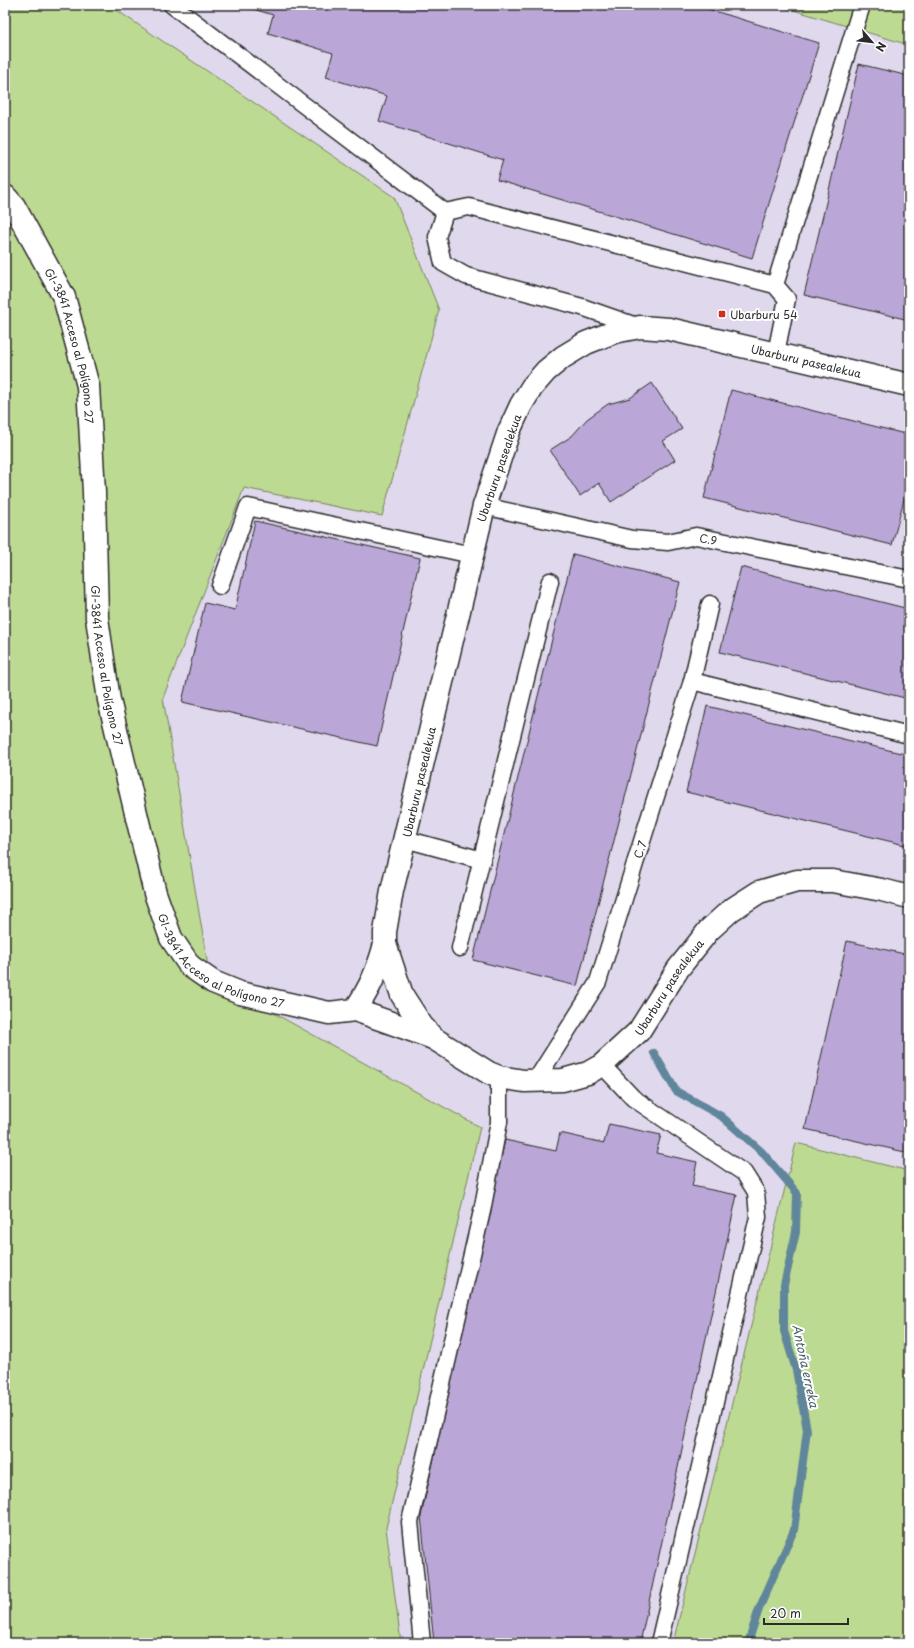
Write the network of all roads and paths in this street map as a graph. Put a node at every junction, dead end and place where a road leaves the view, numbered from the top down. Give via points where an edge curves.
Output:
1 (172, 5) edge
2 (860, 5) edge
3 (5, 196) edge
4 (446, 212) junction
5 (775, 285) junction
6 (640, 327) junction
7 (776, 353) junction
8 (909, 385) edge
9 (484, 506) junction
10 (472, 555) junction
11 (909, 579) edge
12 (550, 581) dead end
13 (220, 586) dead end
14 (710, 604) dead end
15 (692, 681) junction
16 (909, 735) edge
17 (405, 839) junction
18 (482, 860) junction
19 (909, 897) edge
20 (385, 944) junction
21 (460, 948) dead end
22 (355, 1010) junction
23 (433, 1038) junction
24 (602, 1065) junction
25 (499, 1077) junction
26 (536, 1080) junction
27 (422, 1643) edge
28 (659, 1643) edge

1 - 4 lane
2 - 5 lane
3 - 22 street, GI-3841 Acceso al Polígono 27 via 14,206 64,297 88,386 97,618 109,700 155,893 171,938 190,966 213,982 240,993 329,1013
4 - 5 lane via 469,207
4 - 6 lane via 437,237 443,263 466,276 582,307
5 - 7 lane via 787,298
6 - 7 street, Ubarburu pasealekua via 669,329
6 - 9 street, Ubarburu pasealekua via 614,332 586,343 563,357 532,386 509,431
7 - 8 street, Ubarburu pasealekua
9 - 10 street, Ubarburu pasealekua
9 - 11 lane, C.9 via 632,539 668,542 696,536
10 - 13 lane via 248,507
10 - 17 street, Ubarburu pasealekua
12 - 18 lane
14 - 15 lane, C.7
15 - 16 lane
15 - 26 lane, C.7 via 598,982
17 - 18 lane
17 - 20 street, Ubarburu pasealekua via 392,891
18 - 21 lane
19 - 24 street, Ubarburu pasealekua via 833,881 797,881 759,892 731,910 708,930 678,969 639,1031
20 - 22 street, Ubarburu pasealekua via 369,990
20 - 23 street, Ubarburu pasealekua via 402,995
22 - 23 street, Ubarburu pasealekua
23 - 25 street, Ubarburu pasealekua
24 - 26 street, Ubarburu pasealekua via 588,1073 563,1080
24 - 28 lane via 633,1098 744,1173 756,1192 758,1217
25 - 26 street, Ubarburu pasealekua
25 - 27 lane via 499,1122 483,1203 410,1522

